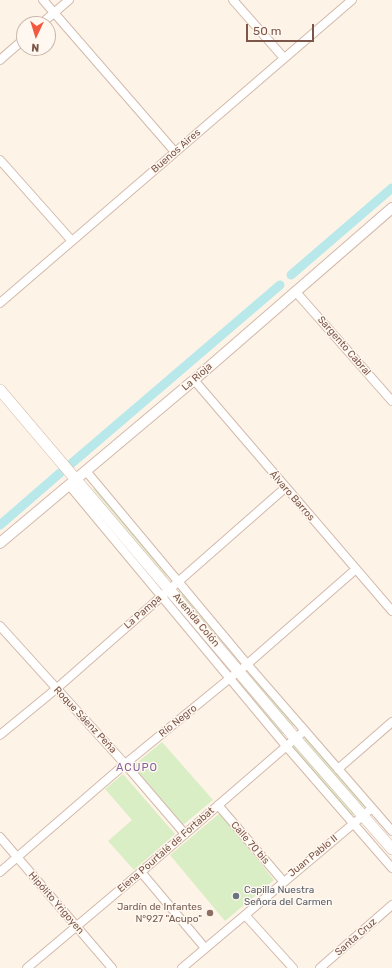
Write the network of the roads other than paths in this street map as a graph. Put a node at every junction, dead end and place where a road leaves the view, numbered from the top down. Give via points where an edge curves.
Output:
1 (43, 0) edge
2 (69, 0) edge
3 (233, 0) edge
4 (352, 0) edge
5 (54, 13) junction
6 (50, 16) edge
7 (16, 46) edge
8 (284, 58) junction
9 (0, 60) edge
10 (175, 152) junction
11 (0, 160) edge
12 (392, 208) edge
13 (72, 241) junction
14 (295, 291) junction
15 (0, 303) edge
16 (194, 380) junction
17 (0, 390) edge
18 (392, 401) edge
19 (86, 471) junction
20 (72, 482) junction
21 (285, 488) junction
22 (0, 543) edge
23 (356, 569) junction
24 (170, 588) junction
25 (392, 611) edge
26 (0, 626) edge
27 (239, 671) junction
28 (56, 689) junction
29 (392, 722) edge
30 (304, 730) junction
31 (0, 735) edge
32 (291, 742) junction
33 (125, 764) junction
34 (338, 769) junction
35 (218, 805) junction
36 (372, 808) junction
37 (362, 815) junction
38 (354, 823) junction
39 (392, 831) edge
40 (185, 834) junction
41 (0, 837) edge
42 (392, 850) edge
43 (17, 858) junction
44 (392, 868) edge
45 (0, 872) edge
46 (141, 872) junction
47 (283, 881) junction
48 (392, 905) edge
49 (245, 915) junction
50 (76, 927) junction
51 (205, 948) junction
52 (27, 968) edge
53 (112, 968) edge
54 (182, 968) edge
55 (292, 968) edge
56 (320, 968) edge

1 - 5 street
2 - 5 street
3 - 8 street
4 - 8 street, Buenos Aires
5 - 6 street
5 - 10 street
7 - 9 street
8 - 10 street, Buenos Aires
10 - 13 street, Buenos Aires
11 - 13 street
12 - 14 street, La Rioja
13 - 15 street, Buenos Aires
14 - 16 street, La Rioja
14 - 18 street, Sargento Cabral
16 - 19 street, La Rioja
16 - 21 street, Álvaro Barros
17 - 20 main road, Avenida Colón
19 - 20 street, La Rioja
19 - 24 street, Avenida Colón
20 - 22 street, La Rioja
20 - 24 main road, Avenida Colón
21 - 23 street, Álvaro Barros
21 - 24 street, La Pampa
23 - 25 street, Álvaro Barros
23 - 27 street, Río Negro
24 - 27 main road, Avenida Colón
24 - 28 street, La Pampa
26 - 28 street, Roque Sáenz Peña
27 - 30 street, Avenida Colón
27 - 32 main road, Avenida Colón
27 - 33 street, Río Negro
28 - 31 street, La Pampa
28 - 33 street, Roque Sáenz Peña
29 - 34 street
30 - 32 street, Elena Pourtalé de Fortabat
30 - 34 street, Avenida Colón
32 - 35 street, Elena Pourtalé de Fortabat
32 - 37 main road, Avenida Colón
32 - 38 street, Avenida Colón
33 - 40 street, Roque Sáenz Peña
33 - 43 street, Río Negro
34 - 36 street, Avenida Colón
35 - 40 street, Elena Pourtalé de Fortabat
35 - 47 street, Calle 70 bis
36 - 37 street, Juan Pablo II
36 - 39 street, Avenida Colón
37 - 38 street, Juan Pablo II
37 - 42 main road, Avenida Colón
38 - 44 street, Avenida Colón
38 - 47 street, Juan Pablo II
40 - 46 street, Elena Pourtalé de Fortabat
41 - 43 street, Hipólito Yrigoyen
43 - 45 street, Río Negro
43 - 50 street, Hipólito Yrigoyen
46 - 50 street, Elena Pourtalé de Fortabat
46 - 51 street
47 - 49 street, Juan Pablo II
48 - 56 street, Santa Cruz
49 - 51 street, Juan Pablo II
49 - 55 street
50 - 52 street, Elena Pourtalé de Fortabat
50 - 53 street, Hipólito Yrigoyen
51 - 54 street, Juan Pablo II

